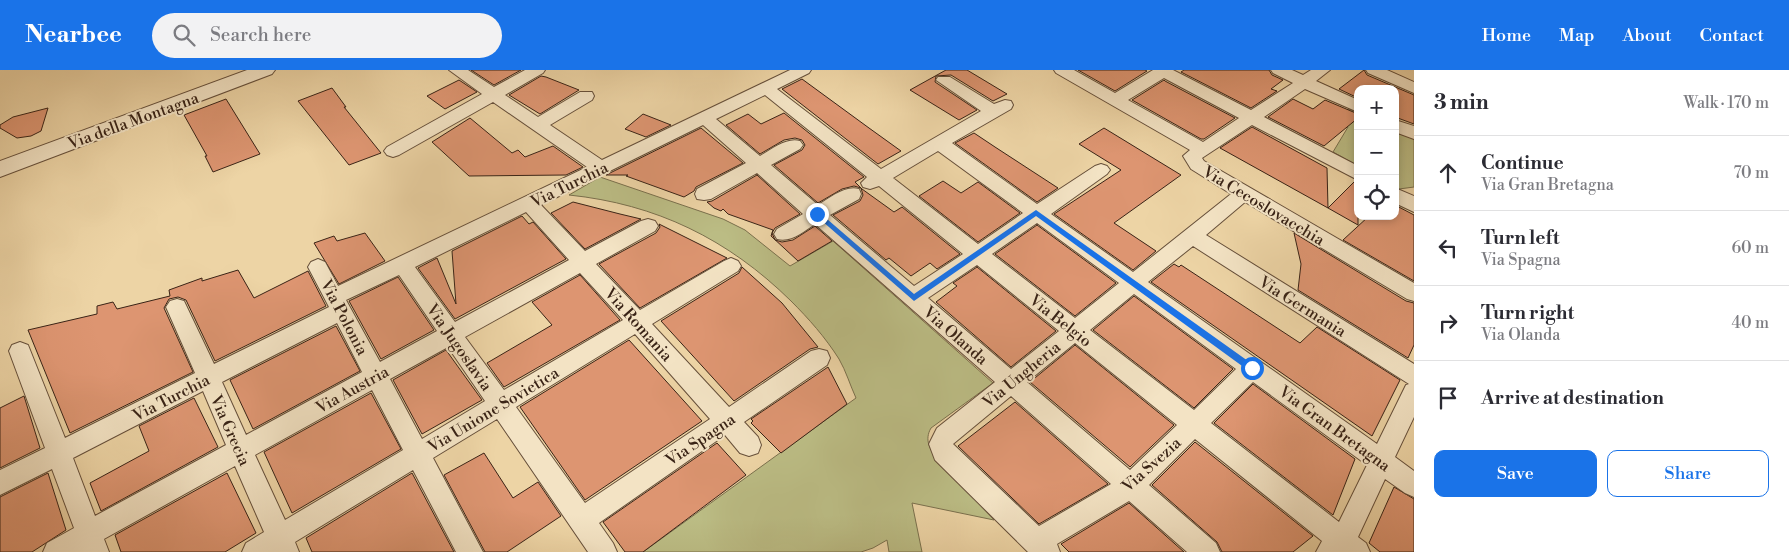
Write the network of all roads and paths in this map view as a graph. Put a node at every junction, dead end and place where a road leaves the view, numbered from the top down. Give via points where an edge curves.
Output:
1 (265, 70) edge
2 (458, 70) edge
3 (538, 70) edge
4 (803, 70) edge
5 (1062, 70) edge
6 (1163, 70) edge
7 (1278, 70) edge
8 (1322, 70) edge
9 (1374, 70) edge
10 (944, 80) dead end
11 (1304, 82) junction
12 (766, 88) junction
13 (1414, 88) edge
14 (494, 94) junction
15 (586, 96) dead end
16 (1116, 100) junction
17 (1354, 105) edge
18 (705, 118) junction
19 (1252, 118) junction
20 (537, 125) junction
21 (1399, 127) edge
22 (1414, 133) edge
23 (939, 143) junction
24 (794, 145) dead end
25 (1204, 150) junction
26 (393, 152) dead end
27 (760, 164) junction
28 (600, 168) junction
29 (0, 169) edge
30 (1101, 170) dead end
31 (1354, 172) edge
32 (875, 180) junction
33 (704, 194) dead end
34 (852, 194) dead end
35 (1244, 194) junction
36 (1399, 196) edge
37 (530, 203) junction
38 (1414, 205) edge
39 (1036, 213) junction
40 (817, 214) junction
41 (648, 226) dead end
42 (784, 234) dead end
43 (1191, 235) junction
44 (977, 254) junction
45 (583, 262) junction
46 (402, 264) junction
47 (731, 266) dead end
48 (318, 267) dead end
49 (1133, 283) junction
50 (1414, 293) edge
51 (914, 298) junction
52 (338, 304) junction
53 (177, 307) dead end
54 (638, 322) junction
55 (1075, 330) junction
56 (451, 334) junction
57 (20, 351) dead end
58 (819, 358) dead end
59 (1252, 368) junction
60 (377, 375) junction
61 (1414, 376) edge
62 (208, 378) junction
63 (1011, 382) junction
64 (1414, 392) edge
65 (501, 404) junction
66 (727, 421) junction
67 (1194, 424) junction
68 (749, 445) dead end
69 (240, 451) junction
70 (59, 453) junction
71 (419, 454) junction
72 (1381, 461) junction
73 (0, 483) edge
74 (1414, 485) edge
75 (1130, 486) junction
76 (582, 520) junction
77 (93, 543) edge
78 (282, 545) edge
79 (1042, 547) edge
80 (1343, 548) edge
81 (56, 552) edge
82 (255, 552) edge
83 (470, 552) edge
84 (604, 552) edge
85 (1207, 552) edge

1 - 29 street, Via della Montagna
2 - 14 street
3 - 14 street
4 - 12 street, Via Turchia
5 - 16 street, Via Cecoslovacchia
6 - 16 street
6 - 19 street
7 - 11 street
8 - 11 street
9 - 13 street
10 - 23 street via 999,108
11 - 17 street
11 - 19 street
12 - 18 street, Via Turchia
12 - 32 street, Via Belgio
14 - 20 street
14 - 26 street
15 - 20 street
16 - 25 street, Via Cecoslovacchia
18 - 27 street, Via Olanda
18 - 28 street, Via Turchia
19 - 25 street
19 - 31 street
20 - 28 street
21 - 22 street
23 - 32 street
23 - 39 street, Via Gran Bretagna
24 - 27 street
25 - 35 street, Via Cecoslovacchia via 1192,156 1197,165
27 - 33 street
27 - 40 street, Via Olanda
28 - 37 street, Via Turchia
30 - 39 street
32 - 44 street, Via Belgio
34 - 40 street
35 - 43 street, Via Ungheria
35 - 50 street, Via Cecoslovacchia
36 - 38 street
37 - 45 street, Via Romania
37 - 46 street, Via Turchia
39 - 44 street
39 - 49 street, Via Gran Bretagna
40 - 42 street
40 - 51 street, Via Olanda
41 - 45 street, Via Austria
43 - 49 street, Via Ungheria
43 - 61 street, Via Germania
44 - 51 street
44 - 55 street, Via Belgio
45 - 54 street, Via Romania
45 - 56 street, Via Austria
46 - 52 street, Via Turchia
46 - 56 street, Via Jugoslavia
47 - 54 street, Via Unione Sovietica
48 - 52 street, Via Polonia
49 - 55 street, Via Ungheria
49 - 59 street, Via Gran Bretagna
51 - 63 street, Via Olanda
52 - 60 street, Via Polonia
52 - 62 street, Via Turchia
53 - 62 street, Via Grecia
54 - 65 street, Via Unione Sovietica
54 - 66 street, Via Romania
55 - 63 street, Via Ungheria
55 - 67 street, Via Belgio
56 - 60 street, Via Austria
56 - 65 street, Via Jugoslavia
57 - 70 street
58 - 66 street, Via Spagna
59 - 67 street, Via Svezia
59 - 72 street, Via Gran Bretagna
60 - 69 street, Via Austria
60 - 71 street, Via Polonia
62 - 69 street, Via Grecia
62 - 70 street, Via Turchia
63 - 75 street, Via Olanda
63 - 79 street, Via Ungheria via 945,436 940,444 944,452
64 - 72 street
65 - 71 street, Via Unione Sovietica
65 - 76 street, Via Jugoslavia
66 - 68 street, Via Romania
66 - 76 street, Via Spagna
67 - 75 street, Via Svezia
67 - 80 street, Via Belgio
69 - 77 street, Via Austria
69 - 78 street, Via Grecia
70 - 73 street, Via Turchia
70 - 77 street
71 - 78 street, Via Unione Sovietica
71 - 83 street, Via Polonia
72 - 74 street, Via Gran Bretagna
72 - 80 street
75 - 79 street, Via Svezia
75 - 85 street, Via Olanda
76 - 84 street, Via Jugoslavia
77 - 81 street, Via Austria
78 - 82 street, Via Unione Sovietica

